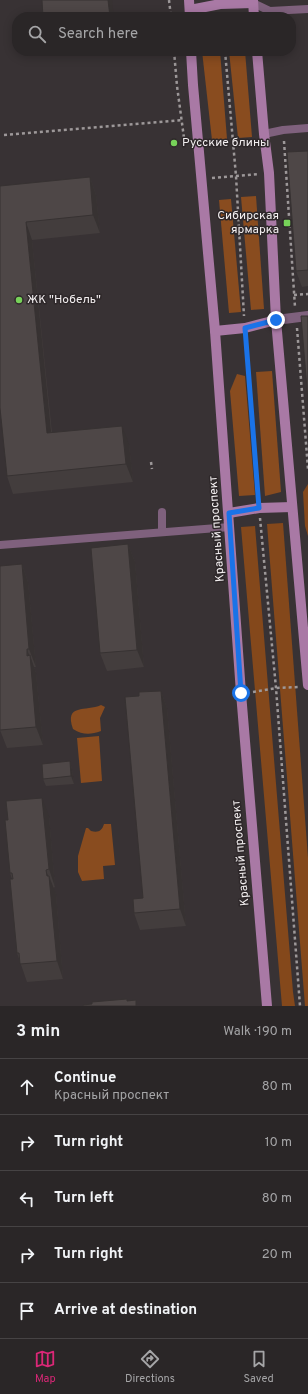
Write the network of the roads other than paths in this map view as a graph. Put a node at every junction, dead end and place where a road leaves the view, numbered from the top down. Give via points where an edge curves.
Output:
1 (253, 2) edge
2 (189, 9) edge
3 (308, 9) edge
4 (254, 12) edge
5 (191, 56) edge
6 (257, 56) edge
7 (308, 128) edge
8 (264, 134) junction
9 (308, 316) edge
10 (276, 320) junction
11 (215, 331) junction
12 (292, 507) junction
13 (162, 512) dead end
14 (229, 513) junction
15 (230, 527) junction
16 (162, 532) junction
17 (0, 546) edge
18 (304, 686) edge
19 (267, 1006) edge

1 - 2 main road
1 - 3 lane via 270,11
1 - 4 main road
5 - 11 main road, Красный проспект
6 - 8 main road
7 - 8 lane
8 - 10 main road via 269,173
9 - 10 street
10 - 11 main road via 245,328
10 - 12 main road
11 - 14 main road, Красный проспект
12 - 14 main road via 259,508
12 - 18 main road
13 - 16 lane
14 - 15 main road, Красный проспект
15 - 16 lane
15 - 19 main road, Красный проспект
16 - 17 lane

